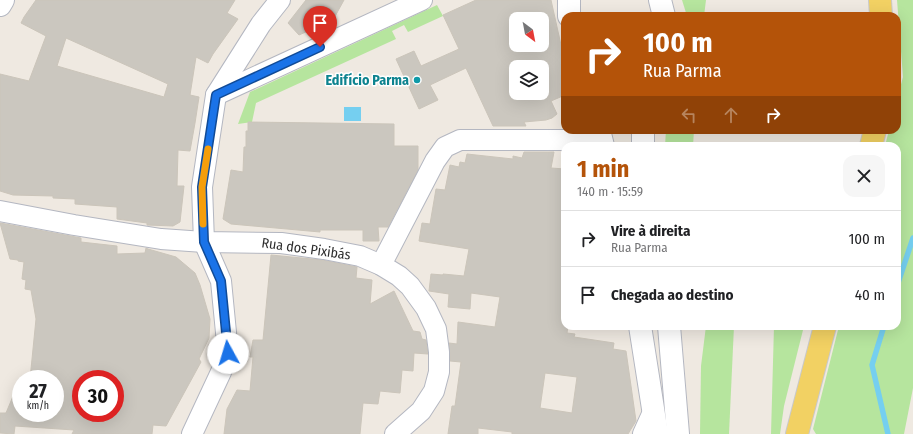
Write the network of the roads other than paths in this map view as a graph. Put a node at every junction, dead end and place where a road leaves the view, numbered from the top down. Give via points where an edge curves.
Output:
1 (4, 0) edge
2 (280, 0) edge
3 (422, 0) edge
4 (660, 0) edge
5 (880, 0) edge
6 (0, 5) edge
7 (663, 12) edge
8 (880, 12) edge
9 (216, 95) junction
10 (601, 138) edge
11 (0, 211) edge
12 (204, 242) junction
13 (381, 265) junction
14 (641, 330) edge
15 (669, 330) edge
16 (824, 330) edge
17 (653, 412) junction
18 (192, 434) edge
19 (395, 434) edge
20 (643, 434) edge
21 (657, 434) edge
22 (678, 434) edge
23 (797, 434) edge

1 - 6 street
2 - 9 street via 261,24
3 - 9 street
4 - 7 street
5 - 8 main road
9 - 12 street via 202,187
10 - 13 street via 460,140 445,146
11 - 12 street, Rua dos Pixibás via 153,237
12 - 13 street, Rua dos Pixibás via 281,243 360,256
12 - 18 street via 221,281 228,353
13 - 19 street, Rua dos Pixibás via 410,286 426,308 436,329 439,352 439,372 434,391 421,411
14 - 17 street
15 - 22 street
16 - 23 main road
17 - 20 street
17 - 21 street

